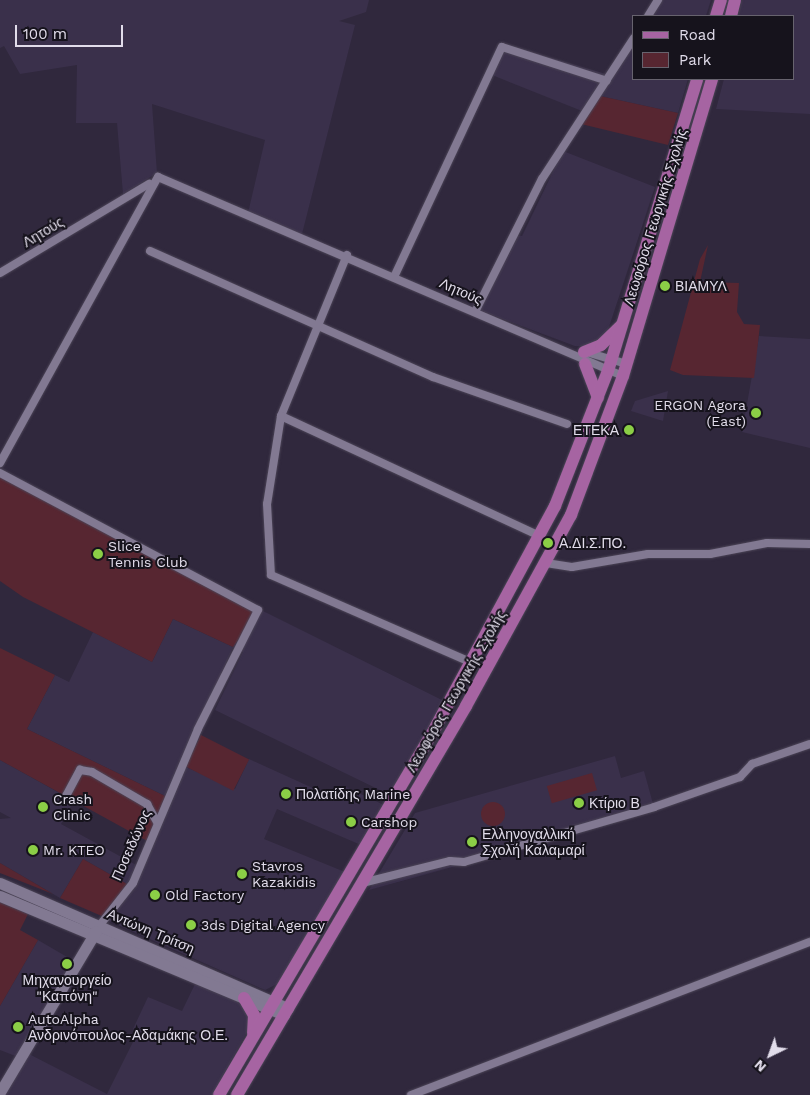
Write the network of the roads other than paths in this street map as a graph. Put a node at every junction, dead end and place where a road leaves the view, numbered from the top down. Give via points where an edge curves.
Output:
1 (658, 0) edge
2 (721, 0) edge
3 (736, 0) edge
4 (649, 15) edge
5 (716, 15) edge
6 (731, 15) edge
7 (632, 41) edge
8 (697, 80) edge
9 (712, 80) edge
10 (607, 81) junction
11 (151, 183) junction
12 (150, 251) dead end
13 (346, 255) junction
14 (0, 273) edge
15 (395, 275) junction
16 (475, 312) junction
17 (318, 322) junction
18 (622, 324) junction
19 (566, 350) junction
20 (585, 358) junction
21 (610, 365) junction
22 (625, 370) junction
23 (598, 398) junction
24 (281, 416) junction
25 (567, 424) dead end
26 (0, 463) edge
27 (0, 473) edge
28 (540, 536) junction
29 (810, 544) edge
30 (546, 563) junction
31 (472, 663) junction
32 (810, 744) edge
33 (66, 796) dead end
34 (157, 822) junction
35 (0, 883) edge
36 (361, 884) junction
37 (0, 896) edge
38 (100, 925) junction
39 (92, 936) junction
40 (810, 942) edge
41 (244, 998) junction
42 (273, 1004) junction
43 (286, 1011) junction
44 (252, 1038) junction
45 (0, 1092) edge
46 (219, 1095) edge
47 (237, 1095) edge
48 (410, 1095) edge

1 - 4 street
2 - 5 main road
3 - 6 main road
7 - 10 street
8 - 18 main road, Λεωφόρος Γεωργικής Σχολής
9 - 22 main road, Λεωφόρος Γεωργικής Σχολής
10 - 15 street via 502,47
10 - 16 street via 542,178
11 - 13 street, Λητούς via 158,177
11 - 14 street, Λητούς
11 - 26 street
12 - 17 street
13 - 15 street, Λητούς
13 - 17 street
15 - 16 street, Λητούς
16 - 19 street, Λητούς
17 - 24 street
17 - 25 street via 433,376
18 - 20 main road
18 - 21 main road, Λεωφόρος Γεωργικής Σχολής
19 - 20 street, Λητούς
19 - 20 street, Λητούς
20 - 21 street, Λητούς
20 - 21 street, Λητούς
20 - 23 main road
21 - 22 street, Λητούς
21 - 22 street, Λητούς
21 - 23 main road, Λεωφόρος Γεωργικής Σχολής
22 - 30 main road, Λεωφόρος Γεωργικής Σχολής via 579,496
23 - 28 main road, Λεωφόρος Γεωργικής Σχολής
24 - 28 street
24 - 31 street via 267,504 271,574
27 - 34 street, Ποσειδώνος via 255,605 257,612
28 - 31 main road, Λεωφόρος Γεωργικής Σχολής
29 - 30 street via 767,542 710,554 648,554 572,566
30 - 36 main road, Λεωφόρος Γεωργικής Σχολής
31 - 42 main road, Λεωφόρος Γεωργικής Σχολής
32 - 36 street via 752,764 740,777 654,807 464,862 450,861
33 - 34 street via 80,770 92,772 147,804
34 - 38 street, Ποσειδώνος via 132,883
35 - 38 street, Αντώνη Τρίτση
36 - 43 main road, Λεωφόρος Γεωργικής Σχολής
37 - 39 street, Αντώνη Τρίτση
38 - 39 street, Ποσειδώνος
38 - 42 street, Αντώνη Τρίτση
39 - 41 street, Αντώνη Τρίτση
39 - 45 street, Ποσειδώνος
40 - 48 street
41 - 42 street, Αντώνη Τρίτση
41 - 44 main road via 254,1015
42 - 43 street, Αντώνη Τρίτση
42 - 44 main road, Λεωφόρος Γεωργικής Σχολής
43 - 47 main road, Λεωφόρος Γεωργικής Σχολής
44 - 46 main road, Λεωφόρος Γεωργικής Σχολής

